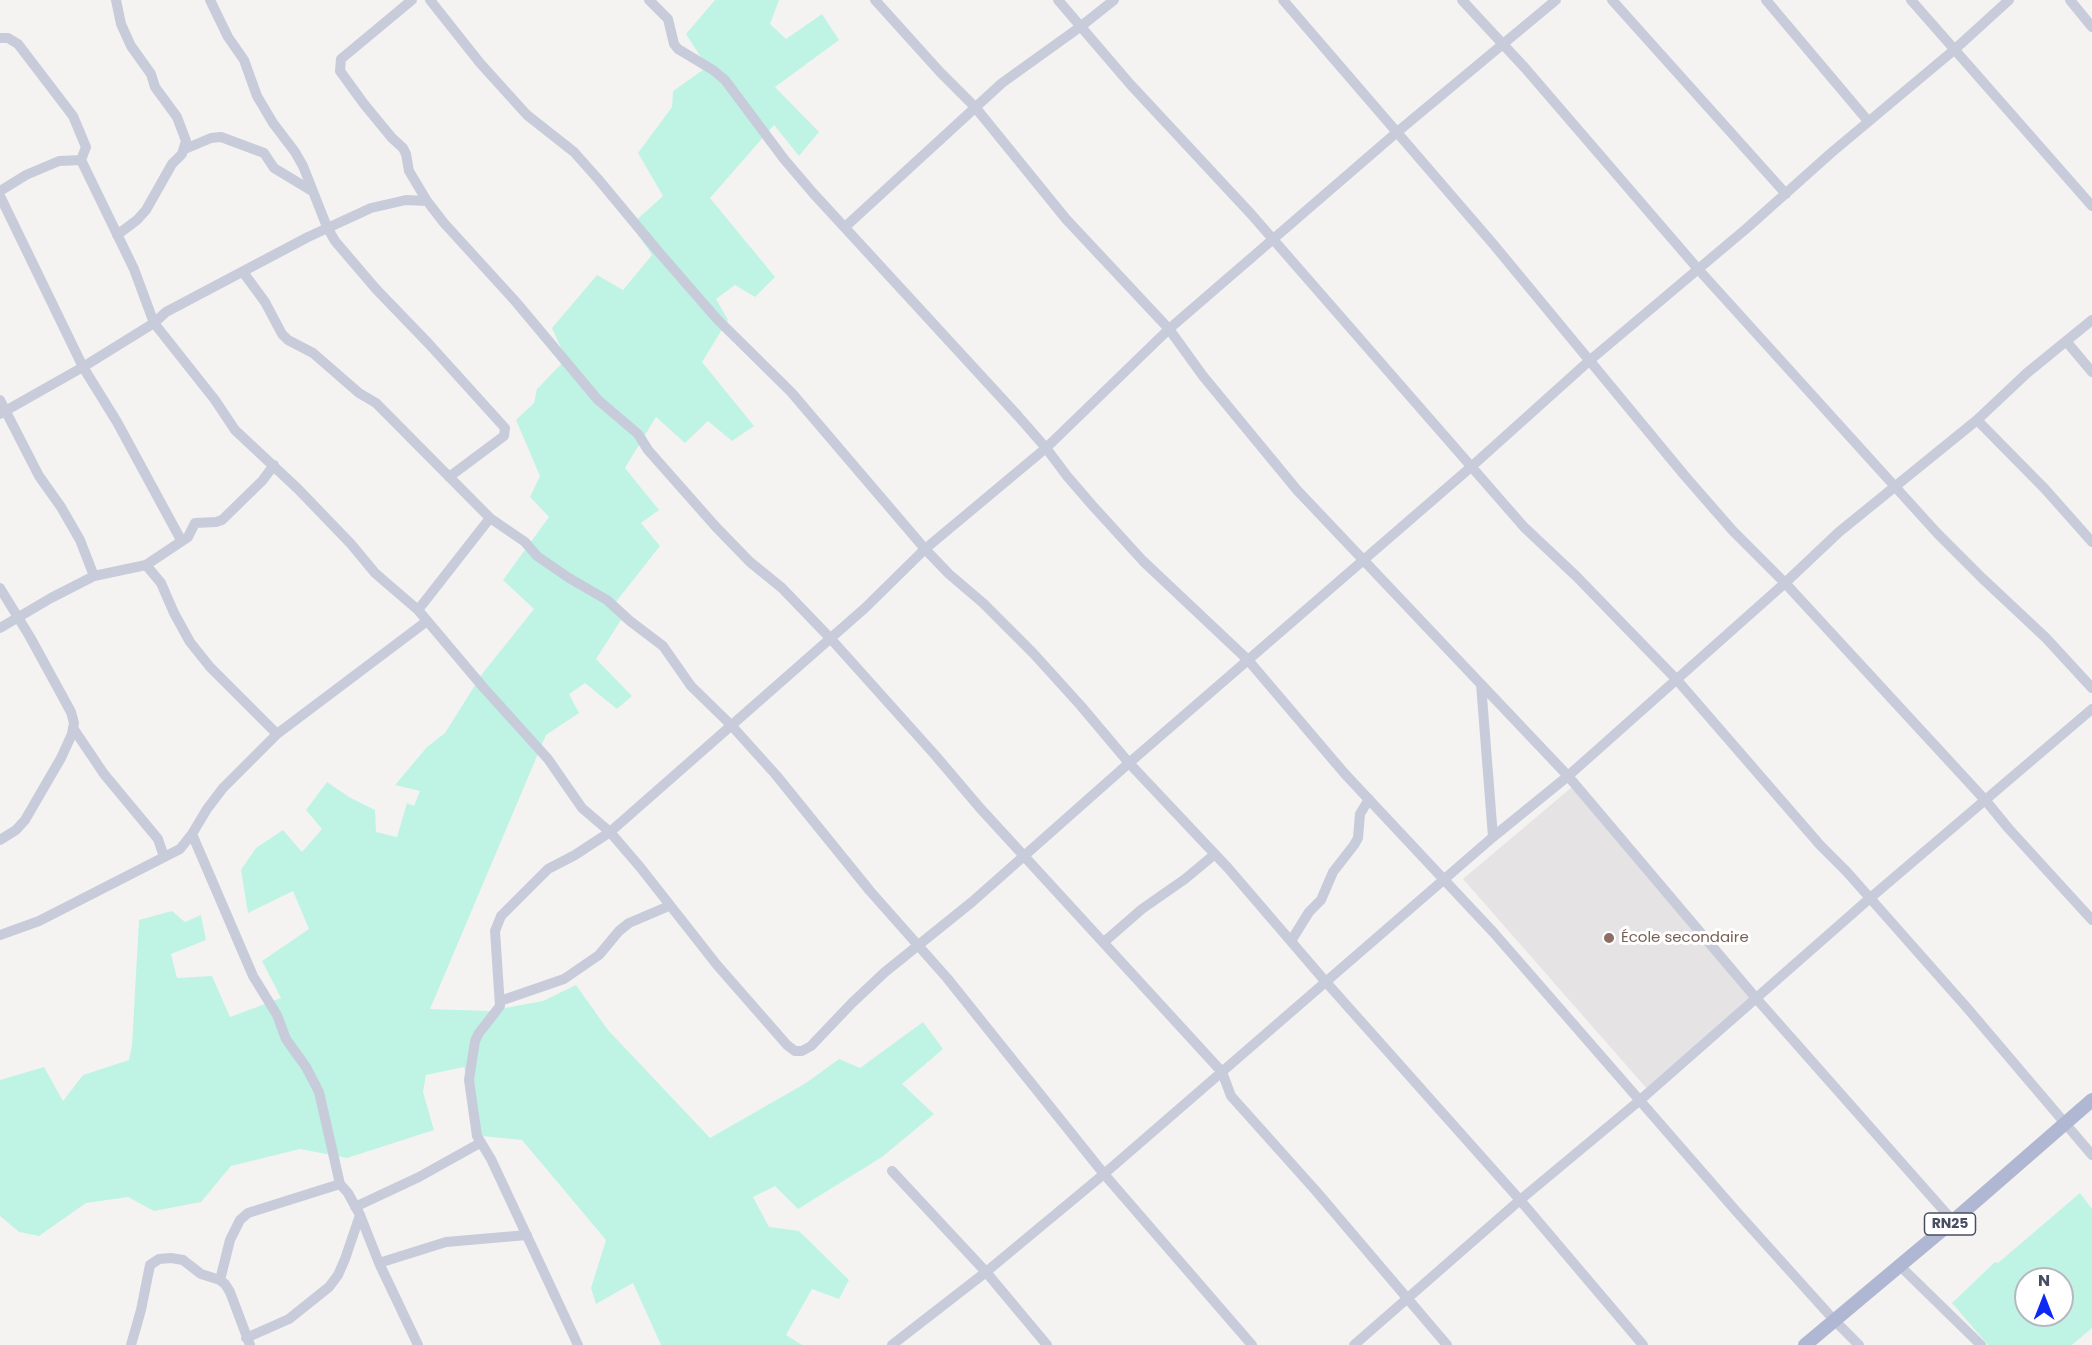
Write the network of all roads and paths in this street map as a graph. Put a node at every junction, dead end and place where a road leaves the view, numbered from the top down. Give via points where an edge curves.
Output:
1 (116, 0) edge
2 (210, 0) edge
3 (412, 0) edge
4 (430, 0) edge
5 (649, 0) edge
6 (875, 0) edge
7 (1058, 0) edge
8 (1114, 0) edge
9 (1282, 0) edge
10 (1462, 0) edge
11 (1556, 0) edge
12 (1612, 0) edge
13 (1766, 0) edge
14 (1911, 0) edge
15 (2009, 0) edge
16 (2070, 0) edge
17 (1080, 27) junction
18 (2092, 27) edge
19 (0, 38) edge
20 (1503, 45) junction
21 (1954, 50) junction
22 (975, 107) junction
23 (1868, 121) junction
24 (1396, 133) junction
25 (185, 149) junction
26 (81, 160) junction
27 (415, 181) junction
28 (0, 191) edge
29 (312, 191) junction
30 (1786, 194) junction
31 (0, 196) edge
32 (406, 200) junction
33 (427, 201) junction
34 (2092, 206) edge
35 (845, 226) junction
36 (327, 227) junction
37 (117, 235) junction
38 (1272, 240) junction
39 (1698, 269) junction
40 (243, 272) junction
41 (2092, 320) edge
42 (154, 323) junction
43 (1169, 329) junction
44 (2066, 341) junction
45 (1589, 361) junction
46 (83, 367) junction
47 (2092, 372) edge
48 (0, 400) edge
49 (3, 412) edge
50 (1977, 420) junction
51 (1046, 448) junction
52 (274, 465) junction
53 (1472, 467) junction
54 (449, 477) junction
55 (1895, 487) junction
56 (490, 518) junction
57 (181, 540) junction
58 (2092, 542) edge
59 (925, 549) junction
60 (1364, 560) junction
61 (146, 564) junction
62 (94, 576) junction
63 (1785, 583) junction
64 (0, 588) edge
65 (418, 610) junction
66 (20, 618) junction
67 (427, 621) junction
68 (0, 628) edge
69 (831, 639) junction
70 (1248, 660) junction
71 (1677, 680) junction
72 (1481, 684) junction
73 (2092, 688) edge
74 (2092, 709) edge
75 (731, 725) junction
76 (73, 728) junction
77 (278, 734) junction
78 (1129, 763) junction
79 (1568, 776) junction
80 (1369, 799) junction
81 (1986, 801) junction
82 (610, 832) junction
83 (192, 834) junction
84 (1493, 837) junction
85 (0, 840) edge
86 (1024, 855) junction
87 (1215, 855) junction
88 (164, 856) junction
89 (1443, 880) junction
90 (1869, 899) junction
91 (669, 906) junction
92 (2092, 920) edge
93 (0, 935) edge
94 (1291, 941) junction
95 (1104, 942) junction
96 (918, 947) junction
97 (1325, 981) junction
98 (1755, 997) junction
99 (500, 1001) junction
100 (1222, 1072) junction
101 (2092, 1100) edge
102 (1639, 1101) junction
103 (2066, 1123) junction
104 (480, 1143) junction
105 (2092, 1155) edge
106 (892, 1171) dead end
107 (1104, 1174) junction
108 (340, 1184) junction
109 (1520, 1200) junction
110 (358, 1211) junction
111 (1953, 1221) junction
112 (527, 1235) junction
113 (379, 1263) junction
114 (1899, 1265) junction
115 (986, 1272) junction
116 (220, 1280) junction
117 (1406, 1299) junction
118 (1834, 1320) junction
119 (248, 1341) edge
120 (131, 1345) edge
121 (418, 1345) edge
122 (578, 1345) edge
123 (892, 1345) edge
124 (1047, 1345) edge
125 (1252, 1345) edge
126 (1354, 1345) edge
127 (1447, 1345) edge
128 (1643, 1345) edge
129 (1805, 1345) edge
130 (1859, 1345) edge
131 (1981, 1345) edge

1 - 25 street via 131,46 177,117
2 - 29 street via 244,60 257,96 296,152
3 - 27 street via 341,59 340,70 403,148
4 - 59 street via 527,115 574,152 717,319 790,392
5 - 35 street via 668,20 678,49 725,80 784,159
6 - 22 street
7 - 17 street
8 - 17 street
9 - 24 street
10 - 20 street
11 - 20 street
12 - 30 street
13 - 23 street
14 - 21 street
15 - 21 street
16 - 18 street
17 - 22 street
17 - 38 street
19 - 26 street via 18,44 73,116 86,147
20 - 24 street
20 - 39 street
21 - 23 street
21 - 34 street
22 - 35 street
22 - 43 street via 1066,219
23 - 30 street
24 - 38 street
24 - 45 street
25 - 29 street via 221,137 264,153 274,168
25 - 37 street via 146,210
26 - 28 street via 58,161
26 - 37 street
27 - 32 street
27 - 33 street
29 - 36 street
30 - 39 street
31 - 46 street
32 - 33 street
32 - 36 street via 371,208
33 - 69 street via 598,400 633,430 750,562 782,588
35 - 51 street
36 - 40 street
36 - 54 street via 346,256 505,428 504,436
37 - 42 street
38 - 43 street
38 - 53 street
39 - 45 street
39 - 55 street
40 - 42 street via 166,312
40 - 54 street via 288,340 313,353 376,403
41 - 44 street
42 - 46 street
42 - 52 street via 235,430
43 - 51 street
43 - 60 street via 1297,490
44 - 47 street
44 - 50 street
45 - 53 street
45 - 63 street via 1684,476
46 - 49 street
46 - 57 street
48 - 49 street
49 - 62 street via 80,540
50 - 55 street
50 - 58 street
51 - 59 street
51 - 70 street via 1066,476 1143,561
52 - 57 street via 222,520 198,522 188,537
52 - 65 street via 375,573
53 - 60 street
53 - 71 street via 1524,527
54 - 56 street
55 - 63 street
55 - 73 street
56 - 65 street
56 - 75 street via 525,542 537,556 607,600 663,646 691,686
57 - 61 street
59 - 69 street
59 - 78 street via 1014,633
60 - 70 street
60 - 72 street
61 - 62 street
61 - 77 street via 161,583 190,642
62 - 66 street
63 - 71 street
63 - 81 street
64 - 66 street
65 - 67 street
66 - 68 street
66 - 76 street via 71,712
67 - 77 street
67 - 82 street via 548,759 582,808
69 - 75 street
69 - 86 street
70 - 78 street
70 - 80 street
71 - 79 street
71 - 90 street
72 - 79 street
72 - 84 street
74 - 81 street
75 - 82 street
75 - 96 street
76 - 85 street via 61,758 25,820
76 - 88 street via 104,774 158,839
77 - 83 street via 224,788
78 - 86 street
78 - 87 street
79 - 84 street
79 - 98 street
80 - 89 street
80 - 94 street via 1360,814 1358,838
81 - 90 street
81 - 92 street
82 - 91 street
82 - 99 street via 552,866 501,916 495,930
83 - 88 street via 180,849
83 - 108 street via 253,976 319,1092
84 - 89 street
86 - 95 street
86 - 96 street
87 - 94 street
87 - 95 street
88 - 93 street via 66,908
89 - 97 street
89 - 102 street
90 - 98 street
90 - 103 street
91 - 96 street via 795,1051 811,1046 868,988
91 - 99 street via 629,923 599,956 564,979
94 - 97 street
95 - 100 street
96 - 107 street via 973,1009
97 - 100 street
97 - 109 street
98 - 102 street
98 - 111 street
99 - 104 street via 479,1033 469,1080
100 - 107 street
100 - 117 street via 1231,1096
101 - 103 main road, RN25
102 - 109 street
102 - 118 street
103 - 105 street
103 - 111 main road, RN25
104 - 110 street
104 - 112 street
106 - 115 street
107 - 115 street
107 - 125 street
108 - 110 street
108 - 116 street via 248,1213 230,1240
109 - 117 street
109 - 128 street
110 - 113 street
110 - 119 street via 345,1259 329,1287 289,1319
111 - 114 main road, RN25
112 - 113 street via 446,1242
112 - 122 street
113 - 121 street
114 - 118 main road, RN25
114 - 131 street
115 - 123 street
115 - 124 street
116 - 119 street via 230,1292
116 - 120 street via 201,1274 183,1260 154,1261
117 - 126 street
117 - 127 street
118 - 129 main road, RN25
118 - 130 street

